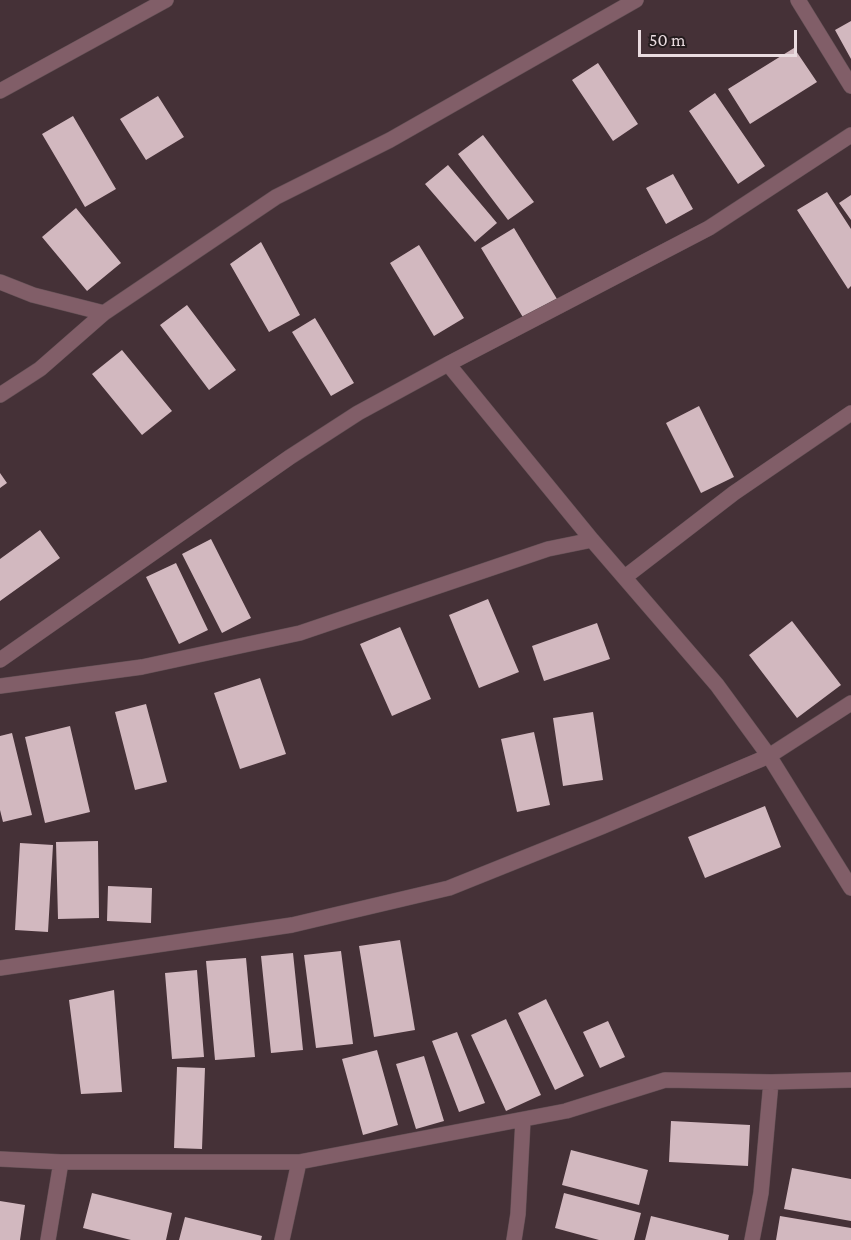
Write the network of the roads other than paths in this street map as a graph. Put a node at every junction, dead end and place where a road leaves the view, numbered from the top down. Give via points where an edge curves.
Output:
1 (166, 0) edge
2 (636, 0) edge
3 (798, 0) edge
4 (851, 86) edge
5 (0, 91) edge
6 (851, 135) edge
7 (0, 282) edge
8 (104, 313) junction
9 (448, 364) junction
10 (0, 395) edge
11 (851, 413) edge
12 (592, 540) junction
13 (625, 577) junction
14 (0, 660) edge
15 (1, 683) edge
16 (851, 703) edge
17 (769, 756) junction
18 (851, 888) edge
19 (0, 968) edge
20 (851, 1080) edge
21 (771, 1082) junction
22 (523, 1120) junction
23 (0, 1159) edge
24 (61, 1162) junction
25 (299, 1162) junction
26 (48, 1240) edge
27 (282, 1240) edge
28 (514, 1240) edge
29 (752, 1240) edge

1 - 5 street
2 - 8 street via 390,140 276,197
3 - 4 street
6 - 9 street via 709,228
7 - 8 street via 33,295
8 - 10 street via 40,369
9 - 12 street
9 - 14 street via 358,413 290,457
11 - 13 street via 734,493
12 - 13 street
12 - 15 street via 548,549 300,633 142,667
13 - 17 street via 717,685
16 - 17 street
17 - 18 street
17 - 19 street via 449,888 292,925
20 - 21 street
21 - 22 street via 665,1080
21 - 29 street via 761,1193
22 - 25 street
22 - 28 street
23 - 24 street
24 - 25 street
24 - 26 street
25 - 27 street

